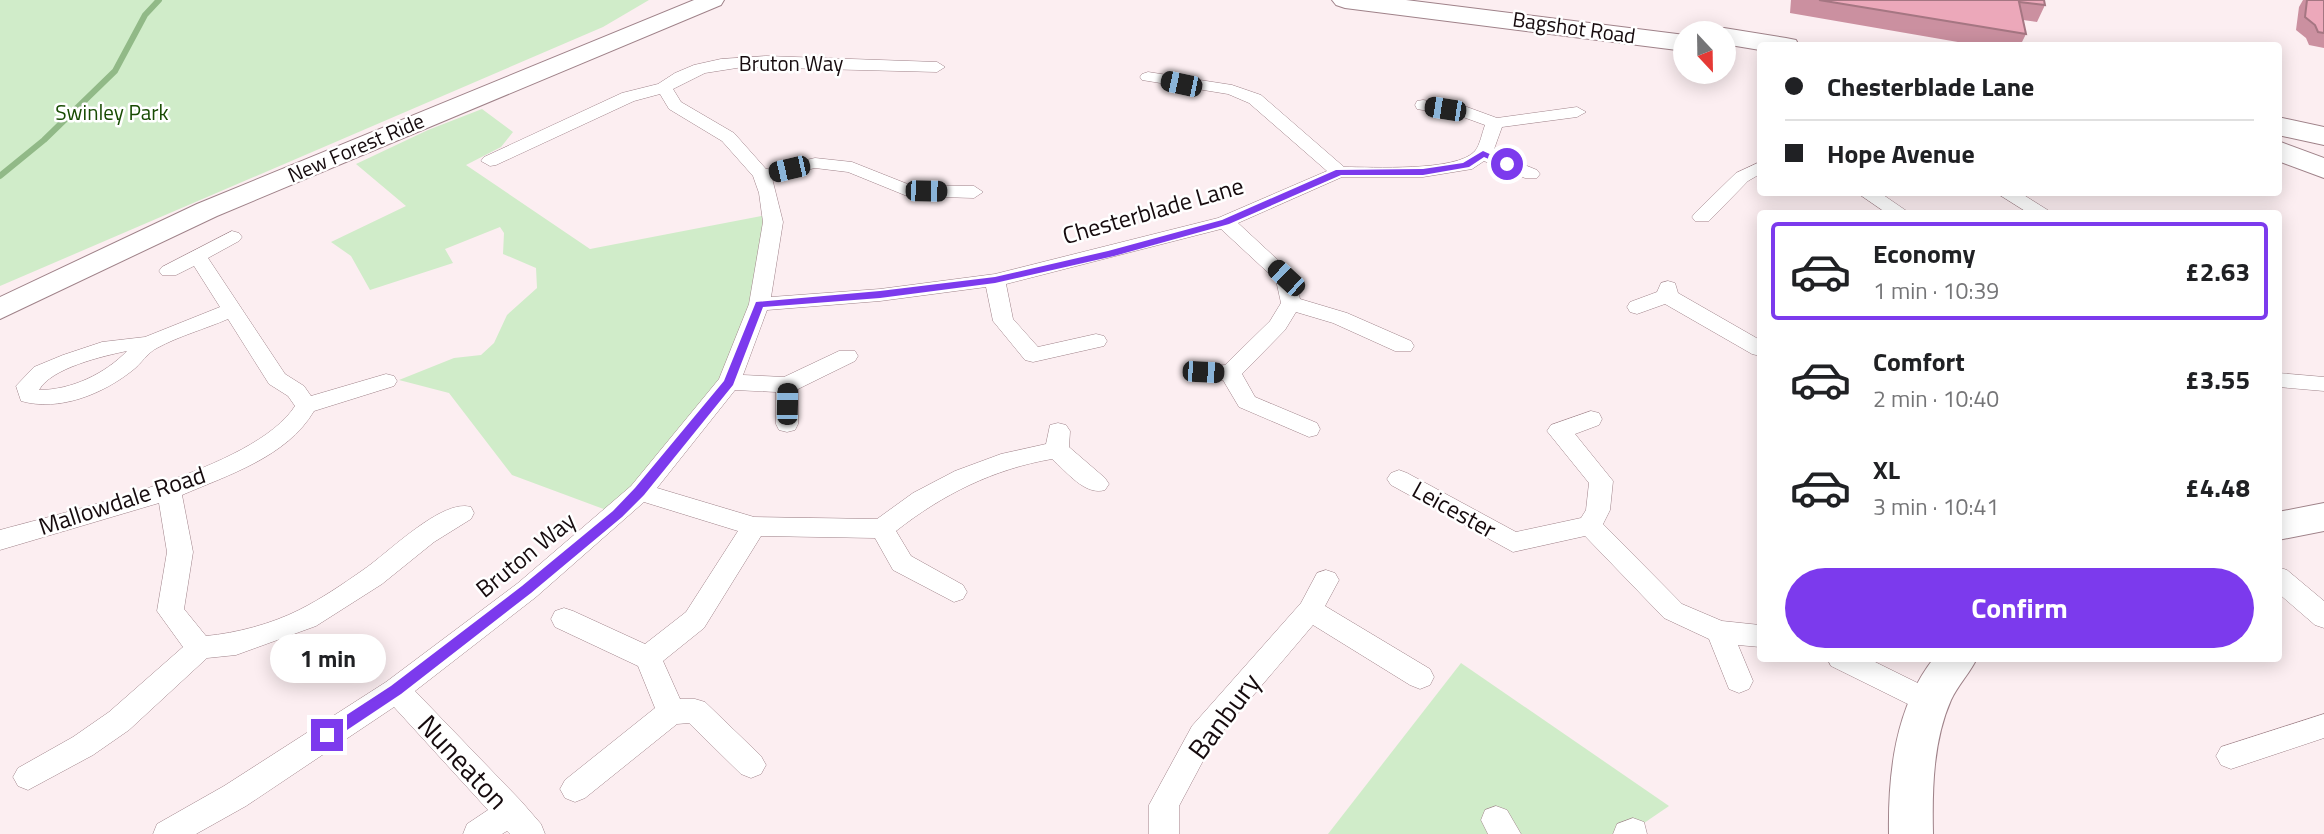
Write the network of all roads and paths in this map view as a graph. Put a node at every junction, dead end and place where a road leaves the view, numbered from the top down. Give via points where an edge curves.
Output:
1 (1345, 0) edge
2 (1447, 0) edge
3 (702, 3) edge
4 (1673, 35) edge
5 (1673, 35) edge
6 (1736, 38) edge
7 (1761, 42) edge
8 (1736, 50) edge
9 (1757, 54) edge
10 (937, 68) dead end
11 (1149, 77) dead end
12 (1181, 84) junction
13 (664, 88) junction
14 (1174, 103) dead end
15 (1423, 105) dead end
16 (1577, 112) dead end
17 (2282, 119) edge
18 (1494, 123) junction
19 (2324, 123) edge
20 (2282, 127) edge
21 (2324, 136) edge
22 (527, 143) junction
23 (2282, 149) edge
24 (2282, 150) edge
25 (1483, 154) junction
26 (545, 155) dead end
27 (2324, 155) edge
28 (490, 161) dead end
29 (1757, 169) edge
30 (2324, 169) edge
31 (1339, 172) junction
32 (1531, 174) dead end
33 (762, 175) junction
34 (974, 192) dead end
35 (1872, 196) edge
36 (2011, 196) edge
37 (1895, 210) edge
38 (2038, 210) edge
39 (1702, 217) dead end
40 (1225, 222) junction
41 (232, 237) dead end
42 (198, 257) junction
43 (169, 271) dead end
44 (995, 280) junction
45 (1291, 303) junction
46 (759, 304) junction
47 (8, 307) edge
48 (1637, 307) dead end
49 (233, 309) junction
50 (1097, 341) dead end
51 (147, 344) junction
52 (1403, 346) dead end
53 (1757, 347) edge
54 (847, 356) dead end
55 (1203, 372) dead end
56 (1230, 373) junction
57 (2282, 380) edge
58 (386, 382) dead end
59 (729, 382) junction
60 (2324, 384) edge
61 (787, 385) junction
62 (306, 406) junction
63 (1591, 419) dead end
64 (786, 424) dead end
65 (1308, 429) dead end
66 (1399, 479) dead end
67 (1097, 484) dead end
68 (169, 491) junction
69 (640, 492) junction
70 (462, 513) dead end
71 (2324, 517) edge
72 (2282, 525) edge
73 (754, 526) junction
74 (1590, 526) junction
75 (882, 529) junction
76 (0, 540) edge
77 (1326, 580) dead end
78 (2282, 580) edge
79 (954, 592) dead end
80 (1310, 610) junction
81 (2324, 617) edge
82 (564, 619) dead end
83 (1719, 632) junction
84 (1757, 636) edge
85 (200, 648) junction
86 (648, 658) junction
87 (1849, 662) edge
88 (1954, 662) edge
89 (1420, 677) dead end
90 (1738, 681) dead end
91 (396, 690) junction
92 (1930, 702) junction
93 (671, 712) junction
94 (2324, 726) edge
95 (2231, 756) dead end
96 (751, 765) dead end
97 (28, 776) dead end
98 (575, 789) dead end
99 (510, 811) junction
100 (168, 834) edge
101 (478, 834) edge
102 (530, 834) edge
103 (1164, 834) edge
104 (1911, 834) edge

1 - 4 highway, Bagshot Road
2 - 5 highway, Bagshot Road
3 - 47 main road, New Forest Ride via 207,210
6 - 7 highway
8 - 9 highway
10 - 13 street, Bruton Way via 740,61 696,70
11 - 12 street
12 - 14 street
12 - 31 street via 1232,90 1255,99
13 - 22 street via 628,97
13 - 33 street, Bruton Way via 675,105 728,137
15 - 18 street via 1467,112
16 - 18 street
17 - 19 highway
18 - 25 street
20 - 21 highway
22 - 26 street
22 - 28 street
23 - 27 highway
24 - 30 highway
25 - 31 street, Chesterblade Lane via 1466,165 1423,172
25 - 32 street
29 - 39 street via 1742,177
31 - 40 street, Chesterblade Lane
33 - 34 street via 815,163 852,167 907,190
33 - 46 street, Bruton Way via 773,222
35 - 37 street
36 - 38 street
40 - 44 street, Chesterblade Lane
40 - 45 street via 1286,278
41 - 42 street
42 - 43 street
42 - 49 street
44 - 46 street, Chesterblade Lane
44 - 50 street via 1003,321 1033,355
45 - 52 street via 1340,318
45 - 56 street via 1278,325
46 - 59 street, Bruton Way
48 - 53 street via 1668,291
49 - 51 street
49 - 62 street via 277,379 296,391
51 - 51 street via 102,349 42,372 27,386 29,396 71,393 106,378
54 - 61 street
55 - 56 street
56 - 65 street via 1247,402
57 - 60 street
58 - 62 street
59 - 61 street
59 - 69 street, Bruton Way
61 - 64 street
62 - 68 street, Mallowdale Road via 295,424 274,440
63 - 74 street via 1559,431 1601,481 1598,510
66 - 74 street, Leicester via 1513,542
67 - 75 street via 1058,440 982,467
68 - 76 street, Mallowdale Road
68 - 85 street via 180,552 170,611
69 - 73 street
69 - 91 street, Bruton Way via 527,590
70 - 85 street via 307,618 236,644
71 - 72 main road
73 - 75 street
73 - 86 street via 695,620
74 - 83 street via 1672,611
75 - 79 street via 902,564
77 - 80 street, Banbury
78 - 81 street
80 - 89 street
80 - 103 street, Banbury via 1202,735 1164,805
82 - 86 street
83 - 84 street
83 - 90 street
85 - 97 street via 119,721
86 - 93 street
87 - 92 street
88 - 92 main road
91 - 99 street, Nuneaton
91 - 100 street, Bruton Way via 235,796
92 - 104 main road via 1917,738 1909,803
93 - 96 street via 695,711
93 - 98 street
94 - 95 street
99 - 101 street
99 - 102 street, Nuneaton

